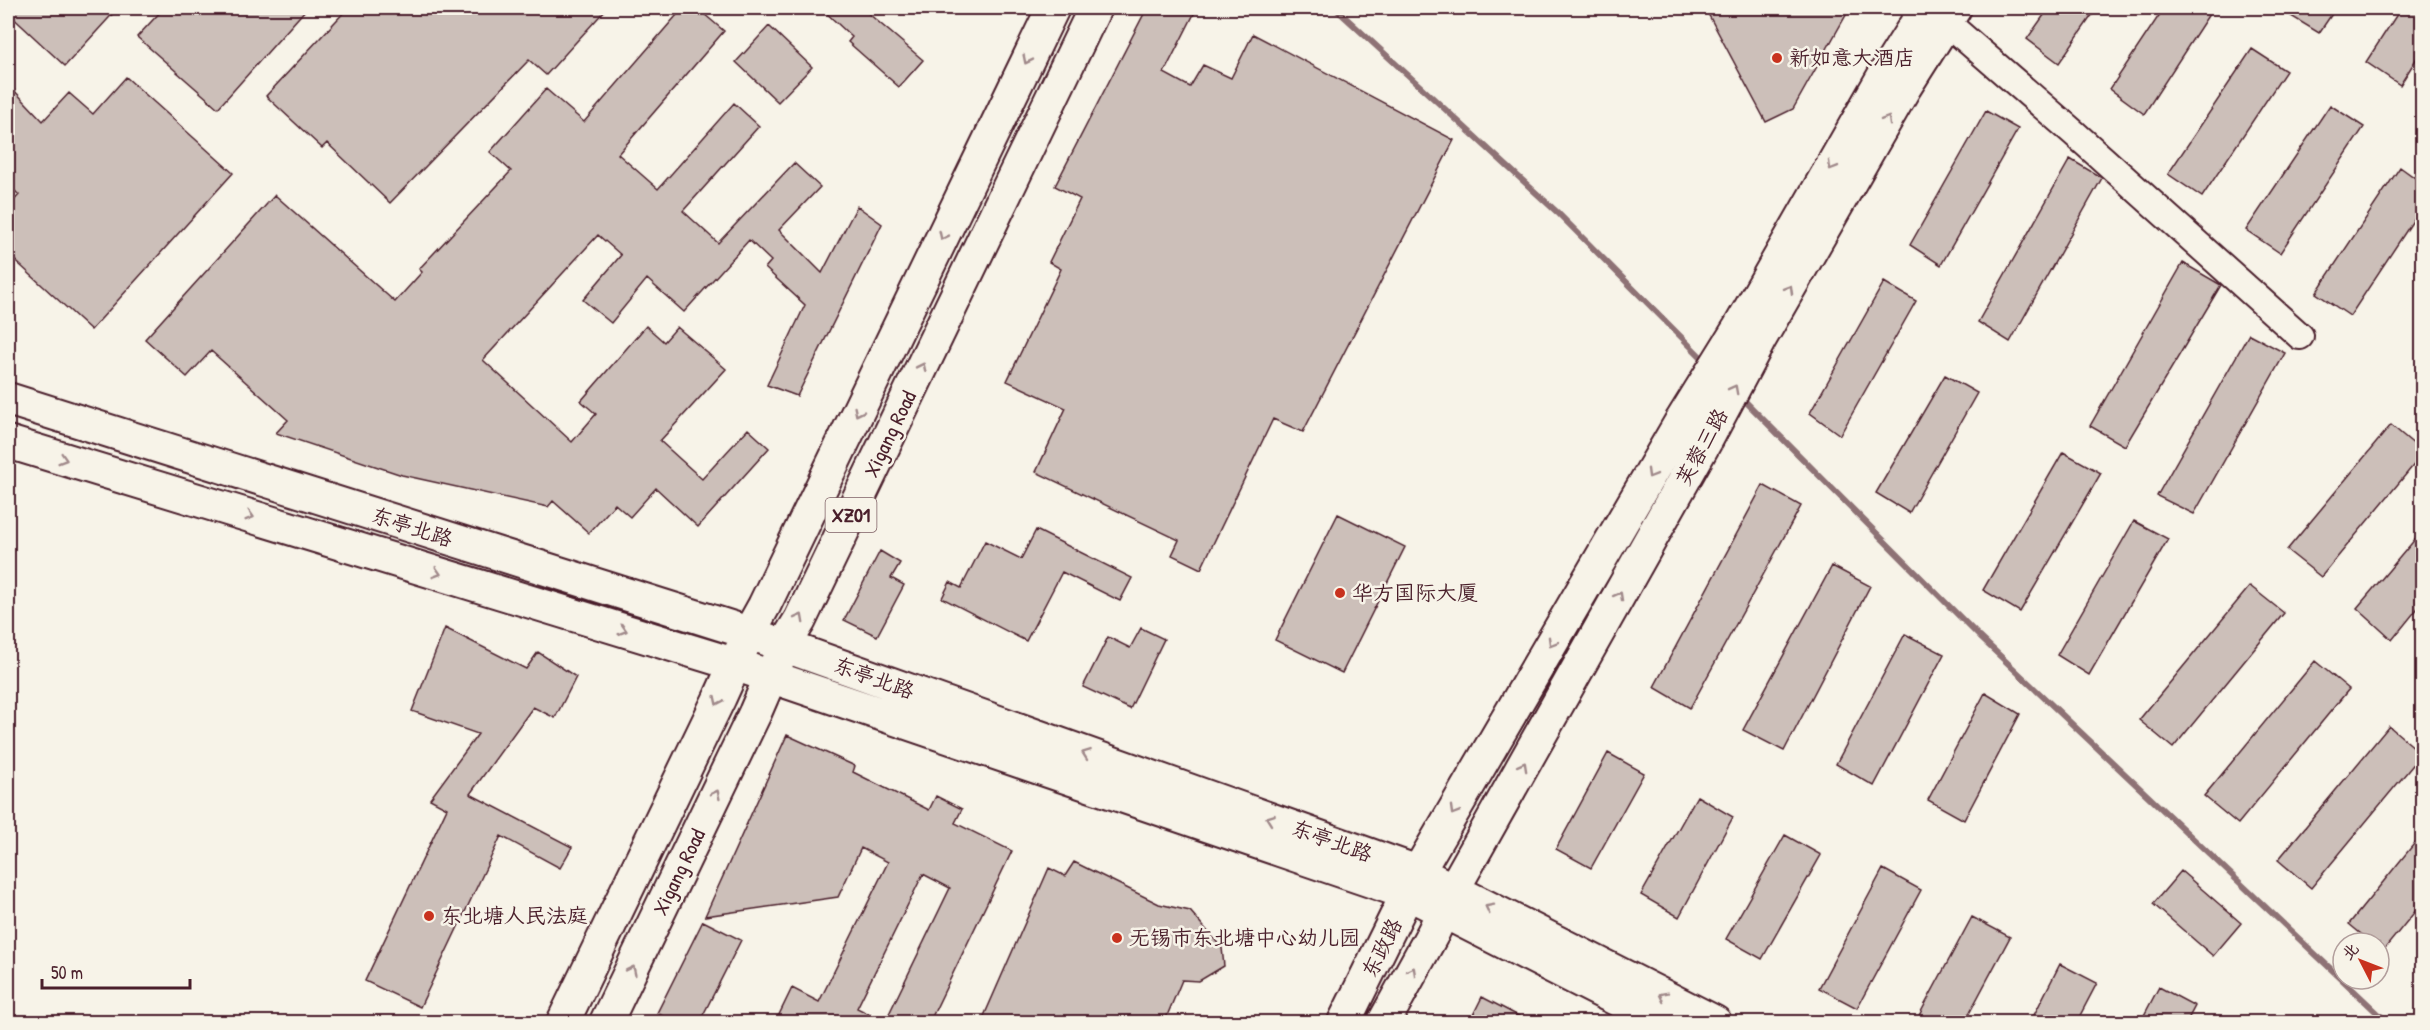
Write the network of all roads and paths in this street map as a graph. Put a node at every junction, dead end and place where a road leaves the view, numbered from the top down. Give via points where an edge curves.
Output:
1 (1053, 8) edge
2 (1095, 8) edge
3 (1942, 12) edge
4 (1750, 334) junction
5 (2300, 336) dead end
6 (8, 399) edge
7 (8, 442) edge
8 (749, 633) junction
9 (784, 646) junction
10 (734, 664) junction
11 (771, 676) junction
12 (1413, 883) junction
13 (1448, 901) junction
14 (564, 1023) edge
15 (606, 1023) edge
16 (1344, 1023) edge
17 (1384, 1023) edge
18 (1661, 1023) edge
19 (1715, 1023) edge

1 -> 8 main road, Xigang Road / XZ01
9 -> 2 main road, Xigang Road / XZ01
3 - 4 main road, 芙蓉三路 via 1884,75
3 - 5 street
4 -> 12 main road, 芙蓉三路 via 1680,423
13 -> 4 main road, 芙蓉三路 via 1707,439
6 - 8 main road, 东亭北路
7 -> 10 main road, 东亭北路
8 - 9 main road, 东亭北路
8 - 10 main road, Xigang Road / XZ01
9 - 11 main road, Xigang Road / XZ01
12 -> 9 main road, 东亭北路
10 - 11 main road, 东亭北路
10 -> 14 main road, Xigang Road / XZ01
11 - 12 main road, 东亭北路
15 -> 11 main road, Xigang Road / XZ01
12 - 13 main road, 东亭北路
12 - 16 main road, 东政路
17 -> 13 main road, 东政路
13 - 18 main road, 东亭北路
19 -> 13 main road, 东亭北路

